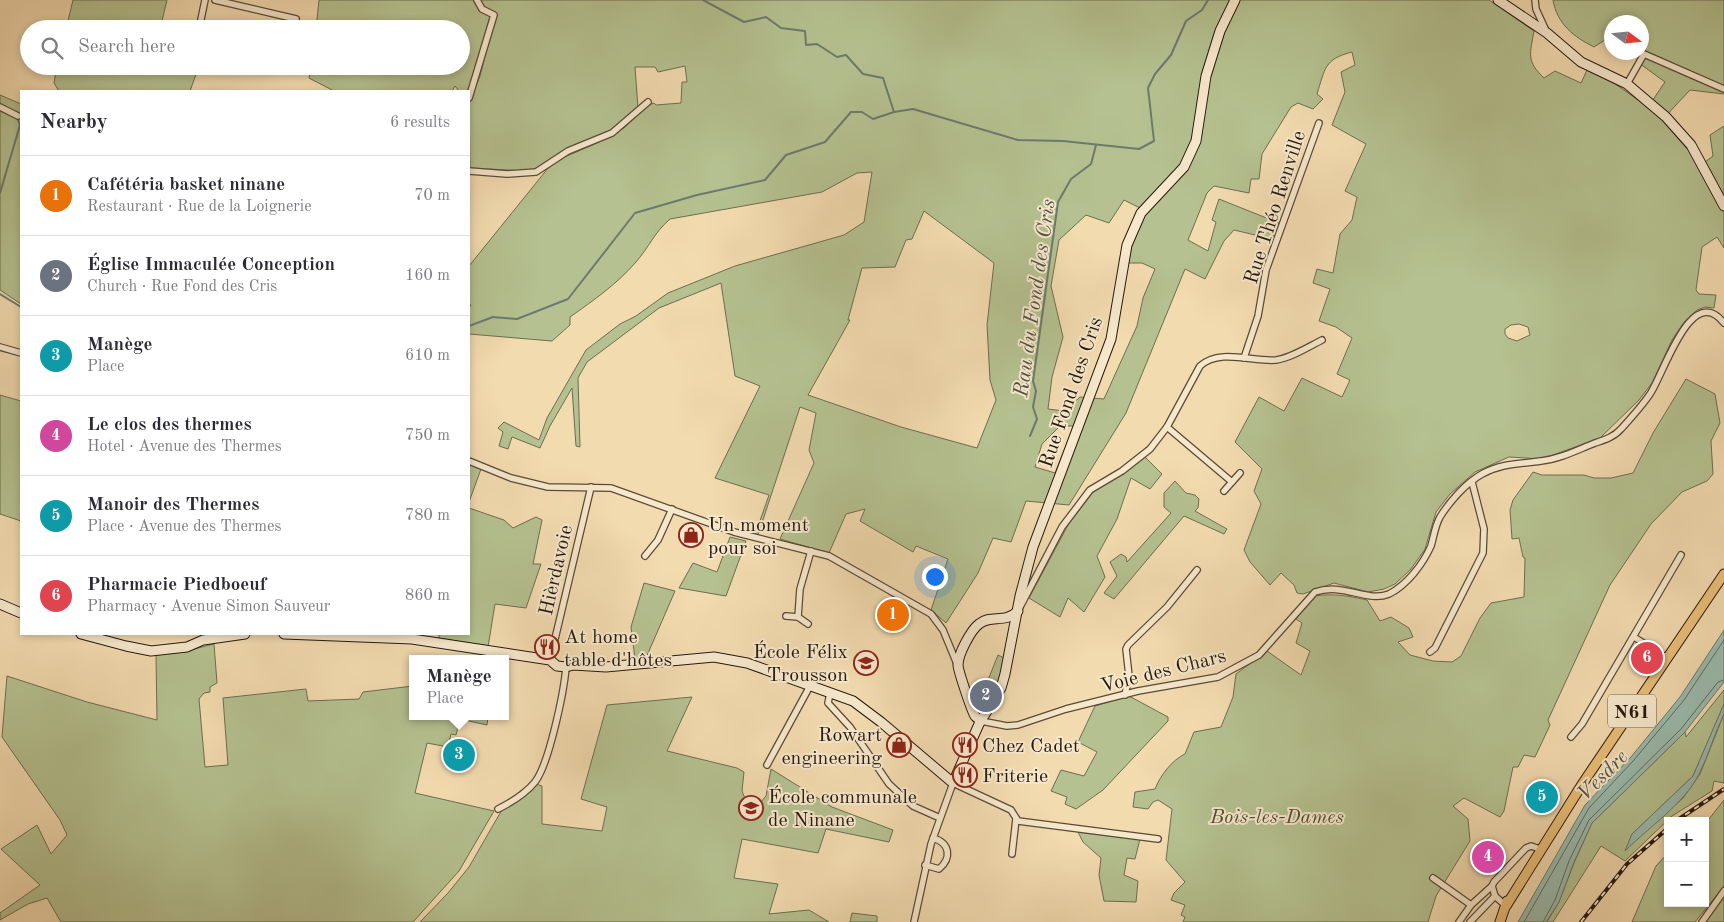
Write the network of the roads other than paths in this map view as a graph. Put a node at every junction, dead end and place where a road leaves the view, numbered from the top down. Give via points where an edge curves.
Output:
1 (206, 0) edge
2 (215, 0) edge
3 (477, 0) edge
4 (1235, 0) edge
5 (1498, 0) edge
6 (1535, 0) edge
7 (296, 19) dead end
8 (201, 20) edge
9 (1547, 33) junction
10 (1627, 84) junction
11 (1724, 89) edge
12 (470, 95) edge
13 (648, 102) dead end
14 (0, 107) edge
15 (18, 116) dead end
16 (1318, 123) dead end
17 (470, 171) edge
18 (1724, 206) edge
19 (1724, 323) edge
20 (1322, 340) dead end
21 (0, 347) edge
22 (20, 353) edge
23 (1244, 358) junction
24 (1167, 427) junction
25 (470, 460) edge
26 (1240, 473) dead end
27 (1232, 482) junction
28 (1472, 482) junction
29 (591, 487) junction
30 (1224, 491) dead end
31 (672, 509) junction
32 (811, 551) junction
33 (1681, 555) dead end
34 (645, 556) dead end
35 (1198, 570) dead end
36 (1724, 574) edge
37 (0, 604) edge
38 (1018, 611) junction
39 (20, 613) edge
40 (786, 616) dead end
41 (798, 616) junction
42 (1004, 620) junction
43 (808, 624) dead end
44 (1014, 632) junction
45 (85, 635) edge
46 (228, 635) edge
47 (310, 635) edge
48 (210, 636) edge
49 (1634, 637) junction
50 (963, 651) junction
51 (1430, 652) dead end
52 (951, 654) junction
53 (1667, 658) junction
54 (550, 660) junction
55 (958, 665) junction
56 (566, 668) junction
57 (810, 686) junction
58 (830, 693) junction
59 (1125, 695) junction
60 (981, 721) junction
61 (1571, 737) dead end
62 (767, 765) dead end
63 (953, 783) junction
64 (498, 809) dead end
65 (940, 818) junction
66 (1016, 819) junction
67 (933, 838) junction
68 (1158, 839) dead end
69 (1540, 849) junction
70 (1012, 854) dead end
71 (926, 866) junction
72 (1433, 878) dead end
73 (1492, 886) junction
74 (1724, 891) edge
75 (1495, 896) junction
76 (1471, 905) junction
77 (1506, 906) junction
78 (914, 922) edge
79 (1459, 922) edge
80 (1470, 922) edge
81 (1500, 922) edge
82 (1702, 922) edge

1 - 8 street
2 - 7 street
3 - 12 street via 482,9 494,15
4 - 38 street, Rue Fond des Cris via 1220,31 1206,76 1196,142 1184,168 1141,213 1127,245 1111,339 1039,529
5 - 9 street
6 - 9 street
9 - 10 street via 1580,62
10 - 11 street via 1644,54
10 - 18 street via 1666,117 1691,145
13 - 17 street via 612,133 568,151 536,172
14 - 15 street
16 - 23 street, Rue Théo Renville via 1266,270 1258,316
19 - 28 street, Voie des Chars via 1718,315 1707,311 1692,320 1675,342 1650,394 1620,431 1563,456 1508,464
20 - 23 street via 1284,358
21 - 22 street
23 - 24 street via 1221,357 1204,362 1197,369
24 - 27 street
24 - 38 street via 1143,454 1090,490 1062,527
25 - 29 street via 519,481 548,487
26 - 27 street
27 - 30 street
28 - 51 street via 1484,529 1483,553 1435,648
28 - 59 street, Voie des Chars via 1454,498 1441,517 1430,547 1415,573 1396,590 1378,596 1341,588 1315,592 1259,655 1240,667 1218,677
29 - 31 street via 611,488
29 - 54 street, Hièrdavoie
31 - 32 street via 734,532
31 - 34 street via 658,540
32 - 41 street via 800,589
32 - 52 street via 842,562 932,614 943,630
33 - 49 street
35 - 59 street via 1167,607 1128,645 1129,676
36 - 53 main road, N61
37 - 39 street
38 - 42 street
38 - 44 street, Rue Fond des Cris
40 - 41 street
41 - 43 street
42 - 44 street
42 - 50 street via 981,622
44 - 60 street, Rue Fond des Cris via 1001,688
45 - 48 street via 151,650 187,647
46 - 48 street
47 - 54 street via 412,639
49 - 53 street
49 - 61 street
50 - 52 street
50 - 55 street
52 - 55 street
53 - 69 main road, N61
54 - 56 street
55 - 60 street via 974,716
56 - 57 street via 714,657 747,663
56 - 64 street via 552,739 536,780
57 - 58 street
57 - 62 street
58 - 63 street via 853,701
58 - 65 street via 828,703 850,727 889,784 913,806
59 - 60 street, Voie des Chars via 1050,713 1018,725
60 - 63 street, Rue Fond des Cris
63 - 65 street
63 - 66 street via 1011,810
65 - 67 street
66 - 68 street
66 - 70 street
67 - 71 street
67 - 71 street via 942,840 947,847 946,858 939,869
69 - 73 street via 1526,848
69 - 77 main road, N61 via 1524,865
71 - 78 street
72 - 76 street
73 - 75 street
73 - 76 street
74 - 82 street
75 - 77 street
75 - 80 street
76 - 79 street
77 - 81 main road, N61

